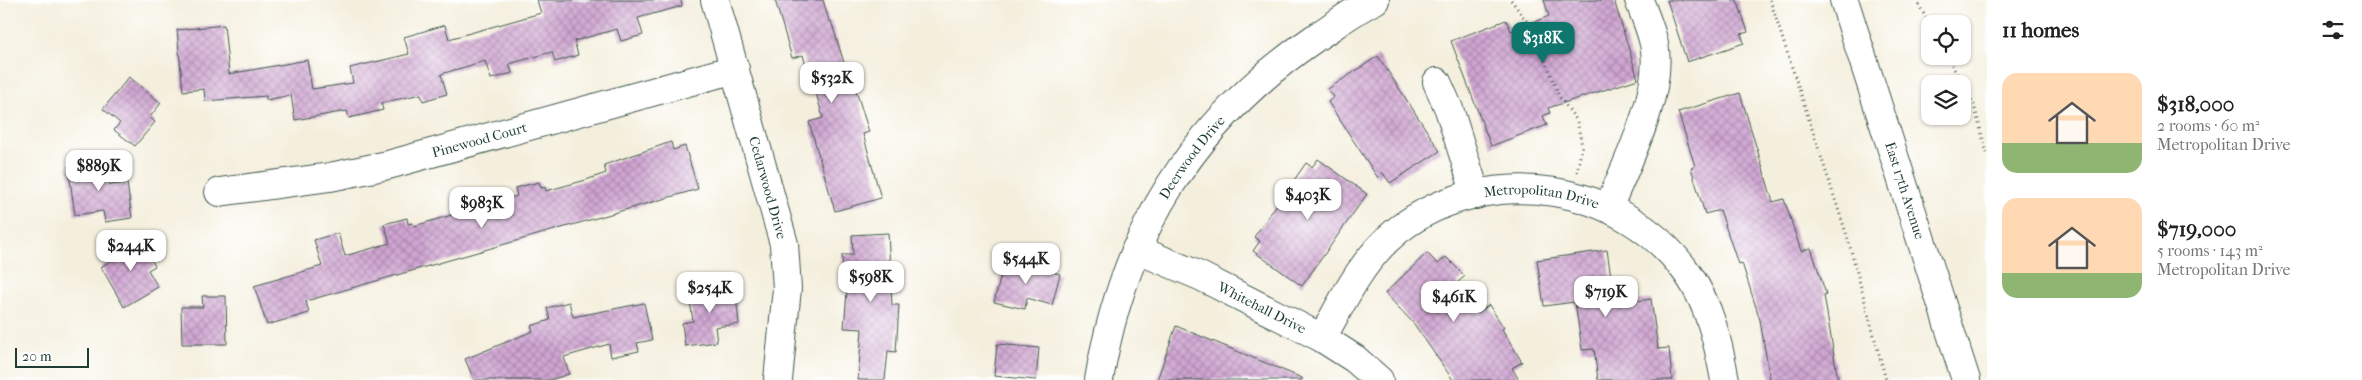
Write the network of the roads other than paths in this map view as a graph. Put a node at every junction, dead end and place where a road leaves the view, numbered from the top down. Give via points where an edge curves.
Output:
1 (715, 0) edge
2 (1376, 0) edge
3 (1639, 0) edge
4 (1844, 0) edge
5 (735, 69) junction
6 (1438, 82) dead end
7 (220, 192) dead end
8 (1476, 195) junction
9 (1608, 208) junction
10 (1136, 250) junction
11 (1322, 338) junction
12 (778, 380) edge
13 (1099, 380) edge
14 (1379, 380) edge
15 (1725, 380) edge
16 (1966, 380) edge

1 - 5 street, Cedarwood Drive
2 - 10 street, Deerwood Drive via 1290,55 1222,117 1172,180
3 - 9 street via 1654,44 1656,77 1646,115
4 - 16 street, East 17th Avenue
5 - 7 street, Pinewood Court via 388,165 330,177
5 - 12 street, Cedarwood Drive via 784,244 787,288
6 - 8 street
8 - 9 street, Metropolitan Drive via 1540,189 1572,195
8 - 11 street, Metropolitan Drive via 1453,201 1416,218 1382,245 1354,279
9 - 15 street, Metropolitan Drive via 1645,230 1688,274 1708,310
10 - 11 street, Whitehall Drive via 1200,276
10 - 13 street, Deerwood Drive via 1112,315
11 - 14 street, Whitehall Drive

